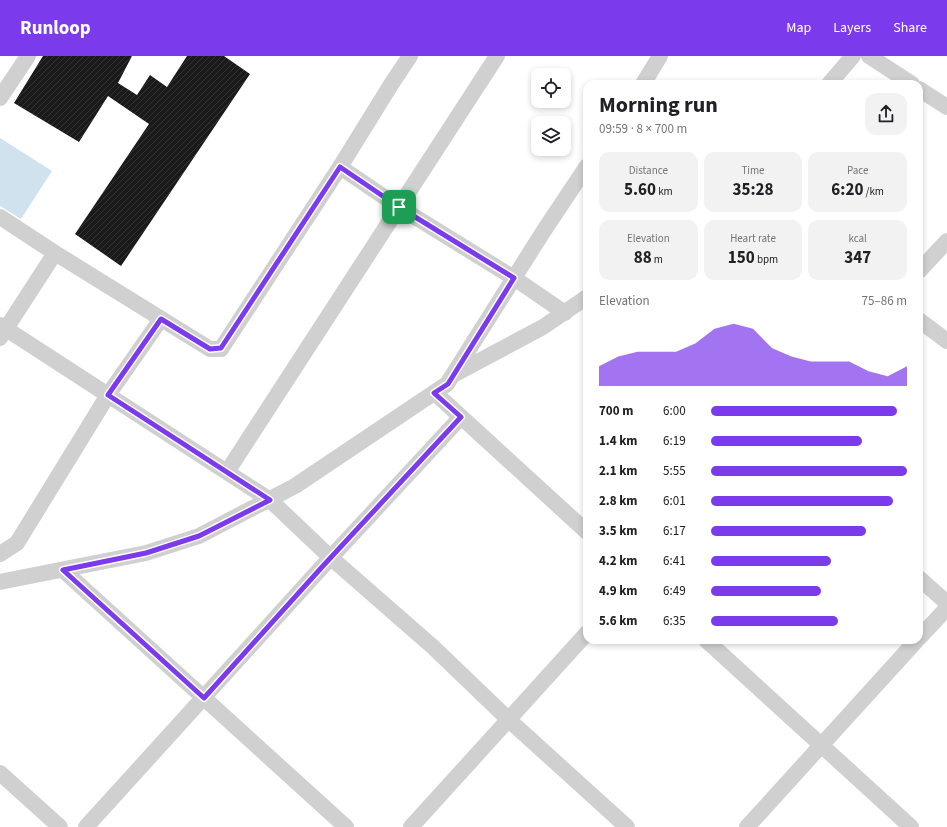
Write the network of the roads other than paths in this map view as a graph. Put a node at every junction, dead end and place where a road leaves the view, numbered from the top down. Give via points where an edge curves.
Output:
1 (28, 56) edge
2 (410, 56) edge
3 (497, 56) edge
4 (660, 56) edge
5 (853, 56) edge
6 (869, 56) edge
7 (645, 80) edge
8 (832, 80) edge
9 (906, 80) edge
10 (923, 91) edge
11 (0, 98) edge
12 (947, 107) edge
13 (340, 167) junction
14 (583, 172) edge
15 (399, 207) junction
16 (0, 217) edge
17 (947, 241) edge
18 (55, 253) junction
19 (923, 267) edge
20 (514, 278) junction
21 (583, 300) edge
22 (565, 312) junction
23 (161, 319) junction
24 (923, 323) edge
25 (2, 330) edge
26 (947, 341) edge
27 (453, 375) junction
28 (434, 393) junction
29 (108, 395) junction
30 (461, 417) junction
31 (227, 472) junction
32 (270, 500) junction
33 (583, 528) edge
34 (0, 554) edge
35 (330, 557) junction
36 (63, 570) junction
37 (0, 582) edge
38 (923, 582) edge
39 (947, 603) edge
40 (947, 608) edge
41 (923, 634) edge
42 (583, 637) edge
43 (710, 644) edge
44 (913, 644) edge
45 (204, 698) junction
46 (509, 720) junction
47 (821, 745) junction
48 (0, 773) edge
49 (60, 827) edge
50 (86, 827) edge
51 (346, 827) edge
52 (411, 827) edge
53 (627, 827) edge
54 (747, 827) edge
55 (911, 827) edge

1 - 11 street
2 - 13 street
3 - 15 street
4 - 7 street
5 - 8 street
6 - 9 street
10 - 12 street
13 - 15 street
13 - 23 street via 221,348 210,349
14 - 20 street
15 - 20 street
15 - 31 street
16 - 18 street
17 - 19 street
18 - 23 street
18 - 25 street
20 - 22 street
20 - 27 street
21 - 22 street
22 - 27 street via 543,327
23 - 29 street
24 - 26 street
25 - 29 street
27 - 28 street via 448,384
28 - 30 street
28 - 32 street
29 - 31 street
29 - 34 street via 17,543
30 - 33 street
30 - 35 street
31 - 32 street
32 - 35 street
32 - 36 street via 199,536 146,553
35 - 45 street
35 - 46 street via 433,647
36 - 37 street
36 - 45 street
38 - 39 street
40 - 41 street
42 - 46 street
43 - 47 street
44 - 47 street
45 - 50 street
45 - 51 street
46 - 52 street
46 - 53 street
47 - 54 street
47 - 55 street
48 - 49 street

